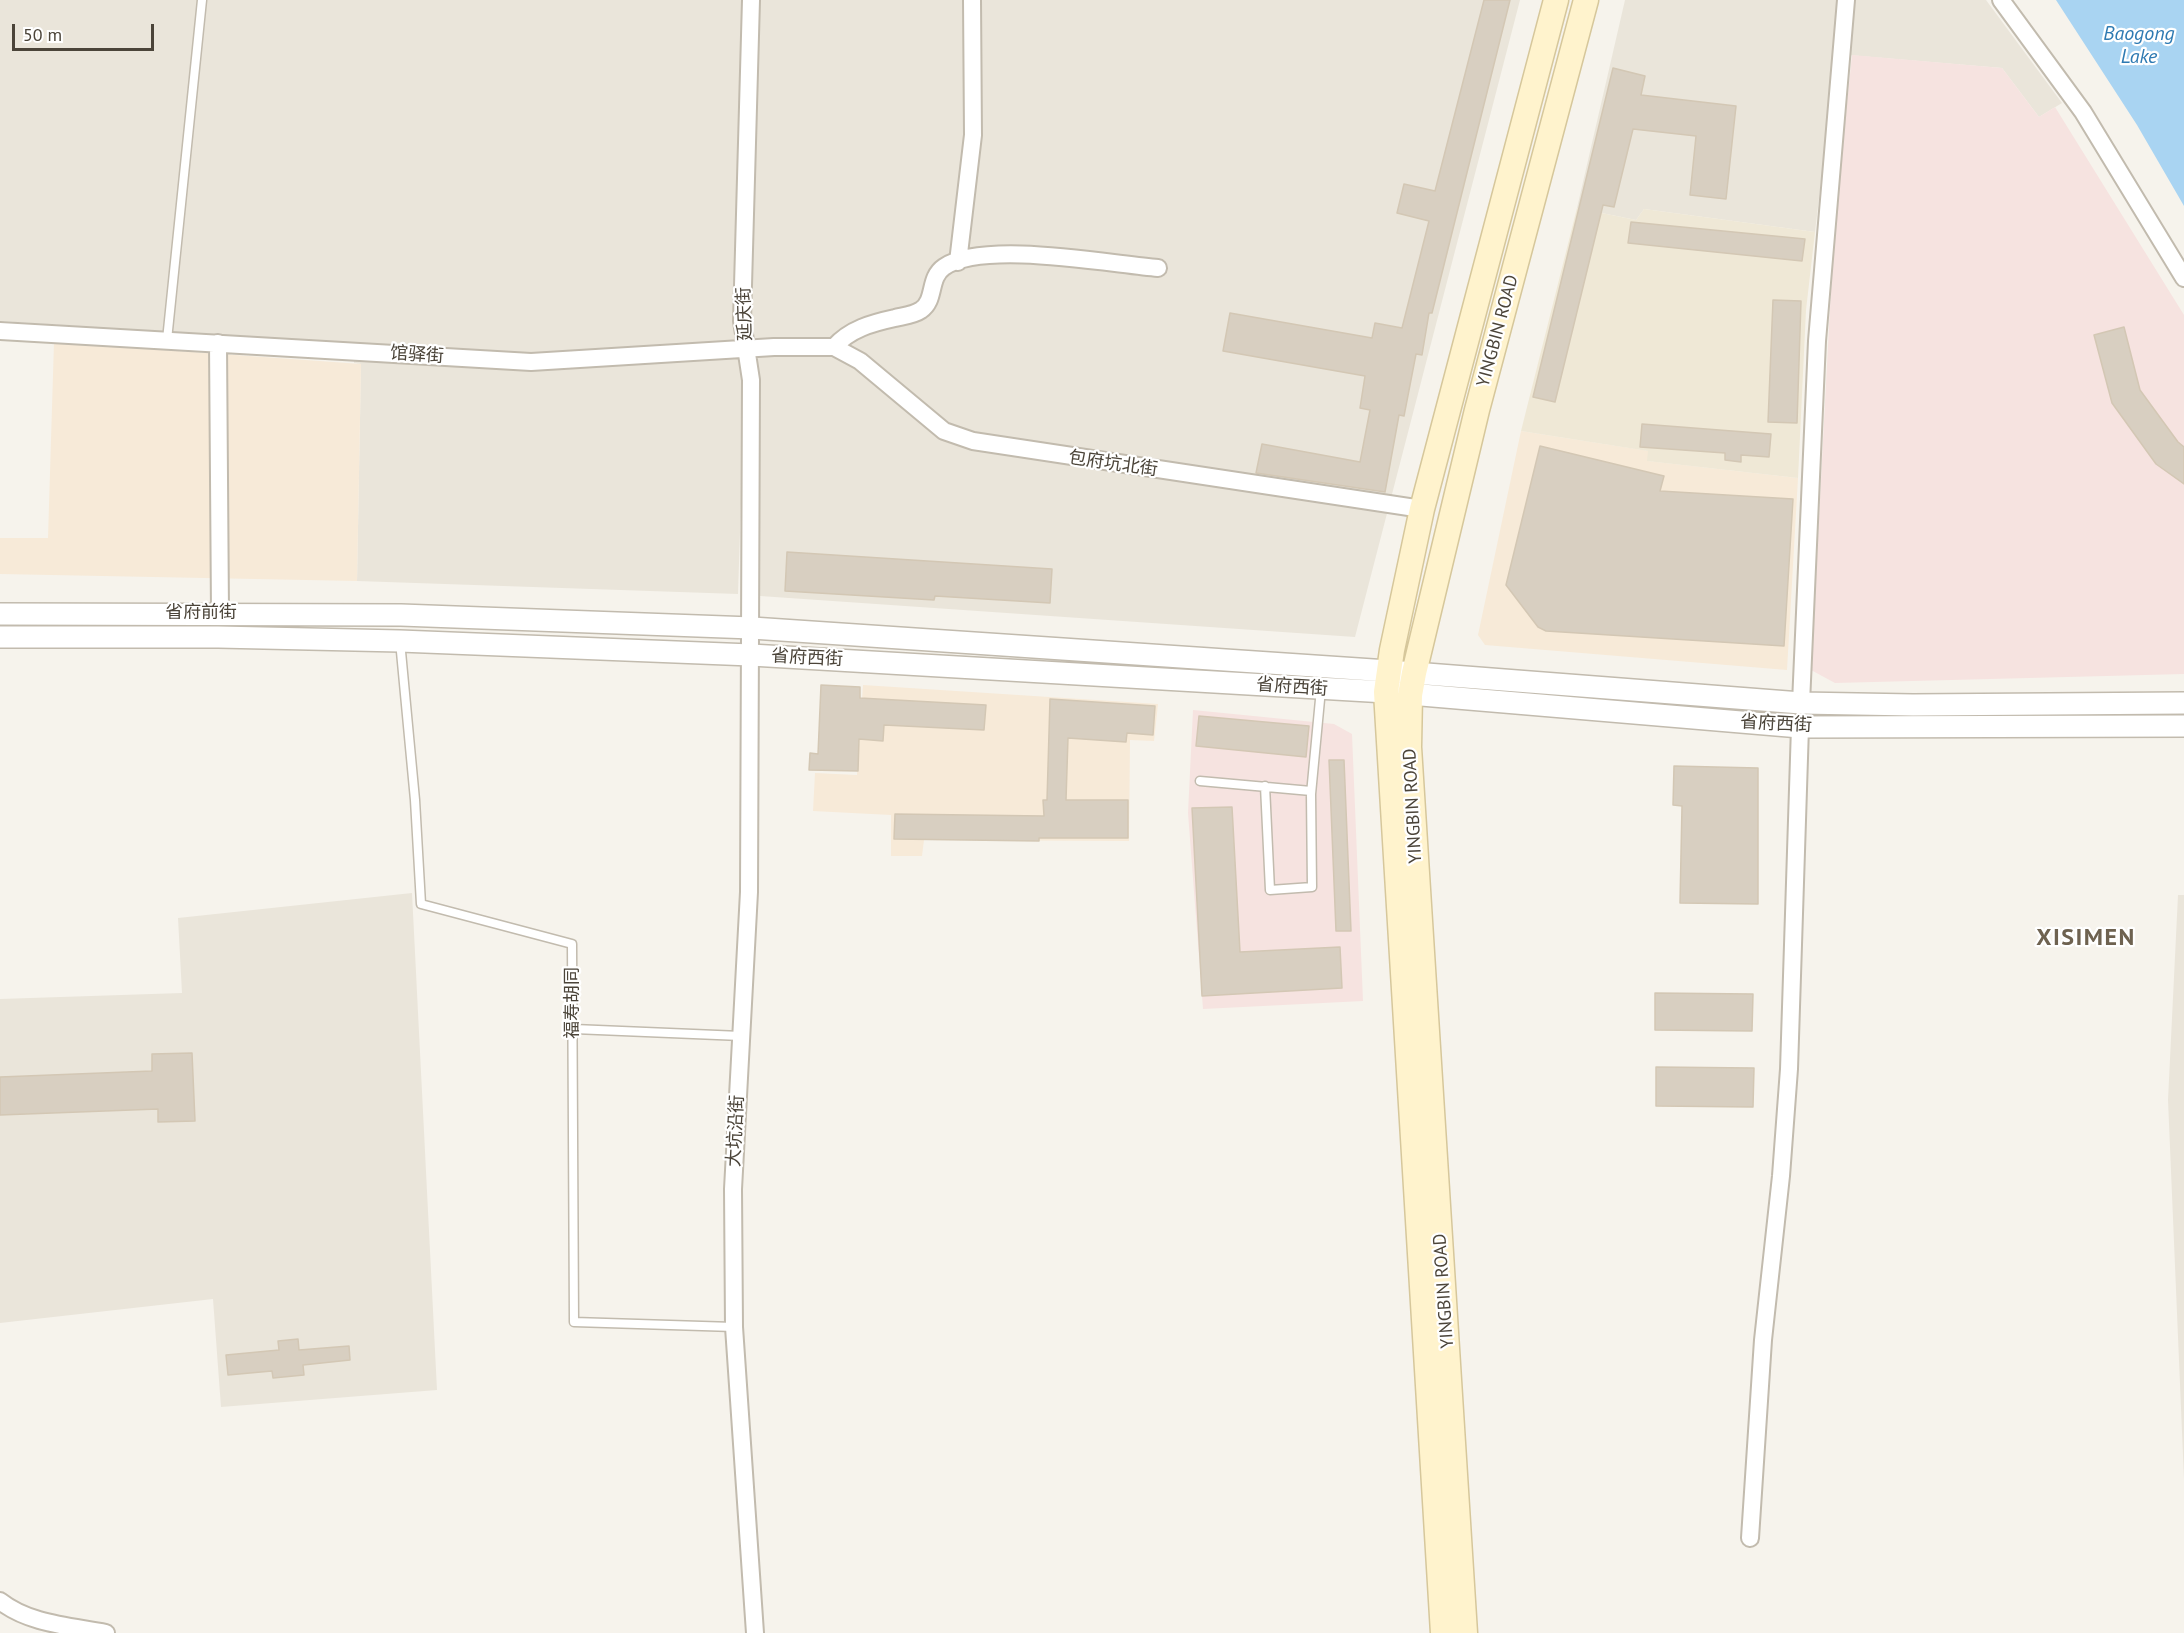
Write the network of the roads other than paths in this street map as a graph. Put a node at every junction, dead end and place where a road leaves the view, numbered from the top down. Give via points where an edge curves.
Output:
1 (202, 0) edge
2 (751, 0) edge
3 (972, 0) edge
4 (1556, 0) edge
5 (1586, 0) edge
6 (1846, 0) edge
7 (2001, 0) edge
8 (957, 262) junction
9 (1158, 268) dead end
10 (2184, 278) edge
11 (0, 331) edge
12 (167, 340) junction
13 (218, 343) junction
14 (834, 347) junction
15 (746, 349) junction
16 (1422, 509) junction
17 (220, 613) junction
18 (0, 614) edge
19 (401, 615) joint
20 (752, 628) junction
21 (0, 638) edge
22 (399, 641) junction
23 (752, 655) junction
24 (1400, 683) junction
25 (1321, 689) junction
26 (2184, 702) edge
27 (1801, 703) junction
28 (2184, 726) edge
29 (1800, 727) junction
30 (1200, 780) dead end
31 (1265, 786) junction
32 (1311, 790) junction
33 (573, 1029) junction
34 (741, 1036) junction
35 (734, 1327) junction
36 (1750, 1538) dead end
37 (0, 1601) edge
38 (106, 1633) edge
39 (755, 1633) edge
40 (1443, 1633) edge
41 (1465, 1633) edge

1 - 12 lane
2 - 15 street, 延庆街 via 742,321
3 - 8 street via 973,135
4 - 16 main road, YINGBIN ROAD
5 - 24 main road, YINGBIN ROAD
6 - 27 street via 1817,341
7 - 10 street via 2083,112
8 - 9 street via 1004,253
8 - 14 street via 945,266 935,276 928,302 922,309 865,326
11 - 12 street, 馆驿街
12 - 13 street, 馆驿街
13 - 15 street, 馆驿街 via 531,362
13 - 17 street
14 - 15 street, 馆驿街
14 - 16 street, 包府坑北街 via 860,361 944,431 973,441
15 - 20 street, 延庆街 via 751,380
16 - 24 main road, YINGBIN ROAD
17 - 18 street, 省府前街
17 - 19 street, 省府前街
19 - 20 street, 省府西街
20 - 23 street, 大坑沿街
20 - 24 street, 省府西街
21 - 22 street, 省府前街
22 - 23 street, 省府西街
22 - 33 lane, 福寿胡同 via 421,904 572,944
23 - 25 street, 省府西街
23 - 34 street, 大坑沿街 via 749,892
24 - 25 street, 省府西街
24 - 27 street, 省府西街
24 - 29 street, 省府西街
24 - 40 main road, YINGBIN ROAD
24 - 41 main road, YINGBIN ROAD via 1409,747
25 - 32 lane
26 - 27 street, 省府西街
28 - 29 street, 省府西街
29 - 36 street via 1789,1069 1763,1340
30 - 31 lane
31 - 32 lane
31 - 32 lane via 1270,890 1312,887
33 - 34 lane
33 - 35 lane, 福寿胡同 via 574,1322
34 - 35 street, 大坑沿街 via 733,1189
35 - 39 street, 大坑沿街
37 - 38 street via 29,1617

